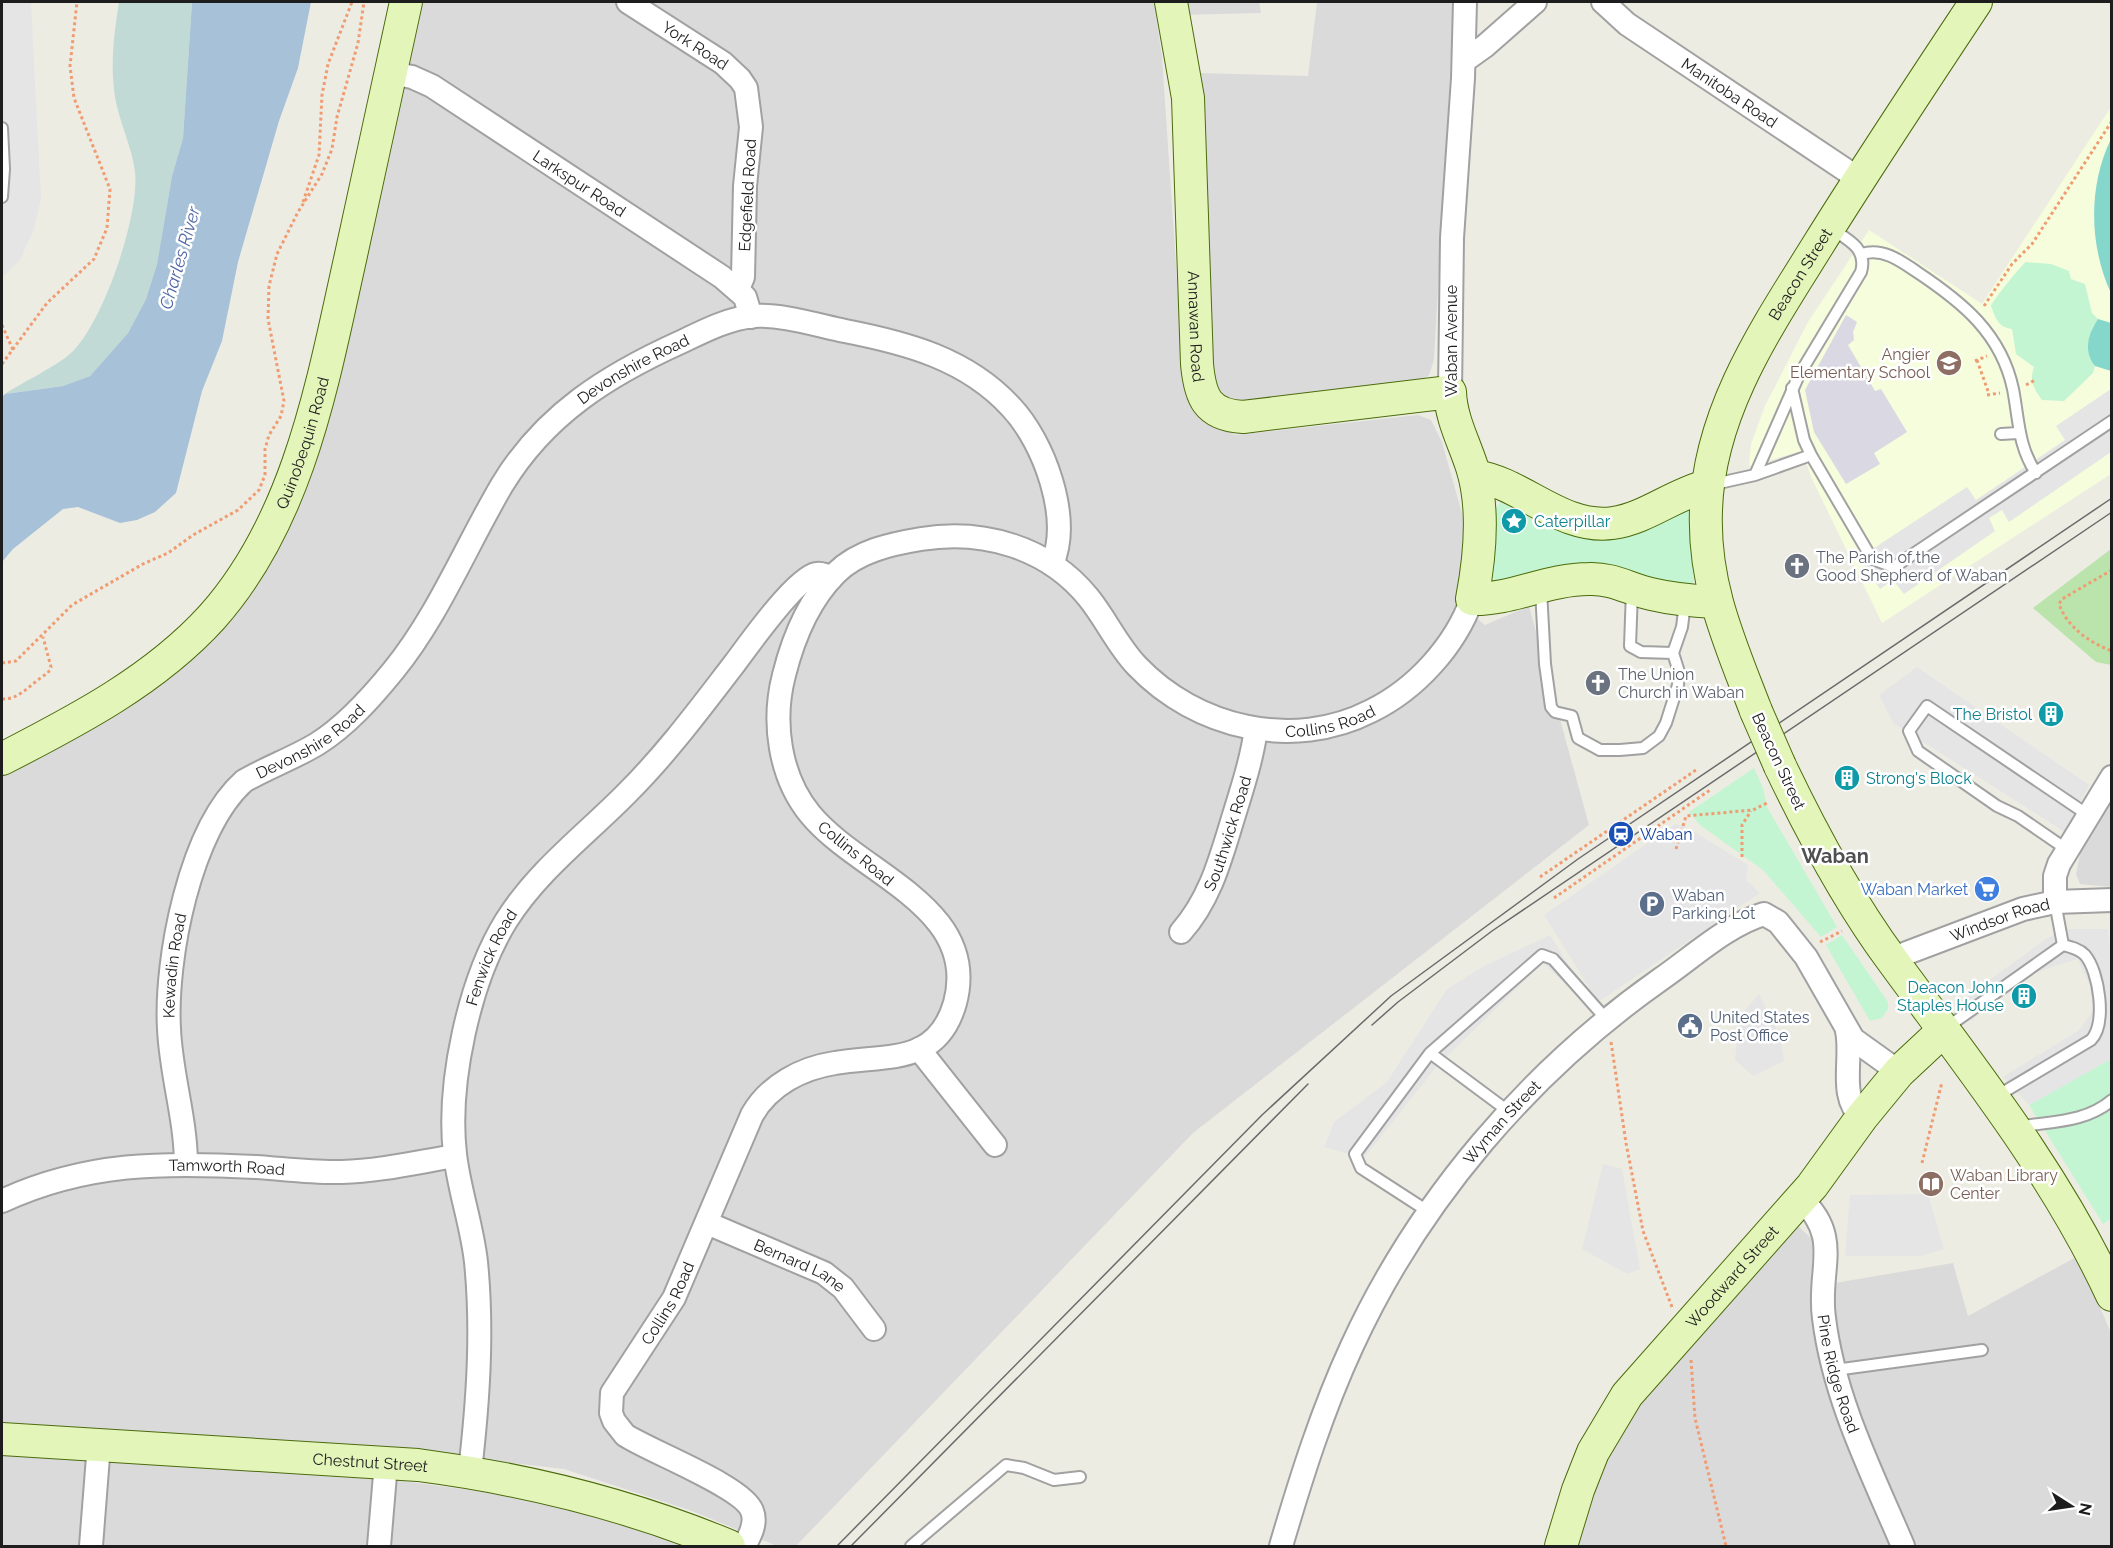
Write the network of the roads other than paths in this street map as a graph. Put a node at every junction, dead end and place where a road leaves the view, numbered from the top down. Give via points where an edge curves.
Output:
1 (406, 2) edge
2 (628, 2) edge
3 (1171, 2) edge
4 (1465, 2) edge
5 (1535, 2) edge
6 (1603, 2) edge
7 (1977, 2) edge
8 (1464, 61) junction
9 (391, 73) junction
10 (749, 99) joint
11 (2, 128) edge
12 (1859, 179) junction
13 (2, 197) edge
14 (1829, 227) junction
15 (1862, 254) junction
16 (738, 290) junction
17 (751, 316) junction
18 (1792, 388) junction
19 (1450, 392) junction
20 (2112, 421) edge
21 (2018, 433) junction
22 (2001, 434) dead end
23 (1811, 455) junction
24 (2036, 473) junction
25 (1755, 475) junction
26 (1475, 476) junction
27 (1707, 486) junction
28 (1052, 564) junction
29 (831, 578) junction
30 (1541, 584) junction
31 (1633, 588) junction
32 (1472, 599) junction
33 (1700, 601) junction
34 (1673, 652) junction
35 (1256, 729) junction
36 (2, 759) edge
37 (2112, 777) edge
38 (244, 781) joint
39 (2088, 815) junction
40 (2066, 849) junction
41 (2112, 900) edge
42 (2055, 902) junction
43 (1181, 932) dead end
44 (2063, 945) junction
45 (1891, 959) junction
46 (1609, 1030) junction
47 (1944, 1030) junction
48 (1848, 1031) junction
49 (920, 1049) junction
50 (1430, 1053) junction
51 (1899, 1072) junction
52 (1994, 1098) junction
53 (2112, 1100) edge
54 (1509, 1111) junction
55 (1862, 1117) junction
56 (2015, 1128) junction
57 (994, 1145) dead end
58 (455, 1156) junction
59 (186, 1165) junction
60 (1801, 1199) junction
61 (2, 1201) edge
62 (1429, 1212) junction
63 (707, 1223) junction
64 (2112, 1295) edge
65 (874, 1329) dead end
66 (1983, 1350) dead end
67 (1835, 1370) junction
68 (2, 1439) edge
69 (99, 1444) junction
70 (386, 1463) junction
71 (470, 1471) junction
72 (1080, 1477) dead end
73 (91, 1546) edge
74 (379, 1546) edge
75 (729, 1546) edge
76 (744, 1546) edge
77 (911, 1546) edge
78 (1281, 1546) edge
79 (1562, 1546) edge
80 (1904, 1546) edge

1 - 9 main road, Quinobequin Road
2 - 10 street, York Road via 732,71
3 - 19 main road, Annawan Road via 1186,81 1197,364 1200,386 1208,402 1223,414 1243,417
4 - 8 street, Waban Avenue
5 - 8 street
6 - 12 street, Manitoba Road via 1628,24
7 - 12 main road, Beacon Street
8 - 19 street, Waban Avenue via 1452,238
9 - 16 street, Larkspur Road via 432,86
9 - 36 main road, Quinobequin Road via 318,399 290,483 258,552 217,611 163,662 94,708
10 - 16 street, Edgefield Road via 743,277
11 - 13 lane
12 - 14 main road, Beacon Street
14 - 15 lane
14 - 27 main road, Beacon Street via 1747,363 1720,428
15 - 18 lane via 1860,272
15 - 21 lane via 1881,253 1897,259 1973,313 1995,342 2005,364
16 - 17 street, Larkspur Road via 748,303
17 - 28 street, Devonshire Road via 905,344 962,367 993,390 1023,422 1044,462 1060,524
17 - 38 street, Devonshire Road via 713,327 630,365 599,383 566,410 503,483 427,620 392,672 363,705 326,737
18 - 23 lane
18 - 25 lane
19 - 26 main road, Waban Avenue via 1454,418
20 - 24 lane
21 - 22 lane
21 - 24 lane via 2025,456
23 - 24 lane via 1872,559 1894,567
23 - 25 lane
25 - 27 lane
26 - 27 main road via 1503,482 1574,518 1603,524 1627,520
26 - 32 main road, Collins Road via 1480,521
27 - 33 main road, Beacon Street
28 - 29 street, Collins Road via 1006,543 945,537 882,548 851,561
28 - 35 street, Collins Road via 1089,597 1127,655 1154,681 1200,711
29 - 49 street, Collins Road via 805,617 785,668 778,717 783,757 795,792 812,817 934,916 955,948 960,974 952,1012 938,1034
29 - 58 street, Fenwick Road via 814,575 783,603 659,758 542,875 506,921 480,980 464,1043 454,1104
30 - 31 main road via 1592,579
30 - 32 main road via 1504,596
30 - 34 lane via 1551,707 1555,712 1572,716 1578,738 1592,747 1642,748 1659,736 1678,685
31 - 33 main road
31 - 34 lane via 1630,646 1641,652
32 - 35 street, Collins Road via 1463,621 1441,652 1412,684 1380,706 1355,719 1317,729
33 - 34 lane via 1682,627
33 - 45 main road, Beacon Street, bridge via 1824,850
35 - 43 street, Southwick Road via 1250,763 1216,873 1203,903
37 - 39 street
38 - 59 street, Kewadin Road via 225,802 204,842 174,948 169,1030
39 - 40 street
39 - 40 lane via 1927,706 1909,731 1917,750
40 - 42 street via 2055,876
41 - 42 street, Windsor Road
42 - 44 lane
42 - 45 street, Windsor Road via 2008,914
44 - 47 lane
44 - 52 lane via 2085,955 2092,968 2098,993 2097,1034
45 - 47 main road, Beacon Street
46 - 48 street, Wyman Street via 1742,923 1764,914 1778,922 1806,957
46 - 50 lane via 1553,959 1542,955
46 - 54 street, Wyman Street
47 - 51 main road, Woodward Street
47 - 52 main road, Beacon Street
48 - 51 street, Wyman Street
48 - 55 street, Wyman Street via 1849,1098
49 - 57 street
49 - 63 street, Collins Road via 885,1060 822,1066 775,1088 753,1115
50 - 54 lane
50 - 62 lane via 1355,1154 1361,1168
51 - 55 main road, Woodward Street
52 - 56 main road, Beacon Street
53 - 56 lane via 2083,1118
54 - 62 street, Wyman Street
55 - 60 main road, Woodward Street
56 - 64 main road, Beacon Street via 2067,1209
58 - 59 street, Tamworth Road via 342,1172
58 - 71 street, Fenwick Road via 471,1225 479,1298 477,1402
59 - 61 street, Tamworth Road via 123,1166 86,1172 47,1182
60 - 67 street, Pine Ridge Road via 1816,1214 1824,1232 1824,1318
60 - 79 main road, Woodward Street via 1627,1395 1604,1432 1578,1490
62 - 78 street, Wyman Street via 1353,1344 1309,1453
63 - 65 street, Bernard Lane via 824,1273 843,1288
63 - 76 street, Collins Road via 674,1298 612,1393 611,1413 619,1429 633,1440 728,1488 746,1502 754,1519
66 - 67 lane
67 - 80 street, Pine Ridge Road via 1851,1424
68 - 69 main road, Chestnut Street
69 - 70 main road, Chestnut Street
69 - 73 street
70 - 71 main road, Chestnut Street
70 - 74 street
71 - 75 main road, Chestnut Street via 594,1498
72 - 77 lane via 1054,1480 1006,1465

